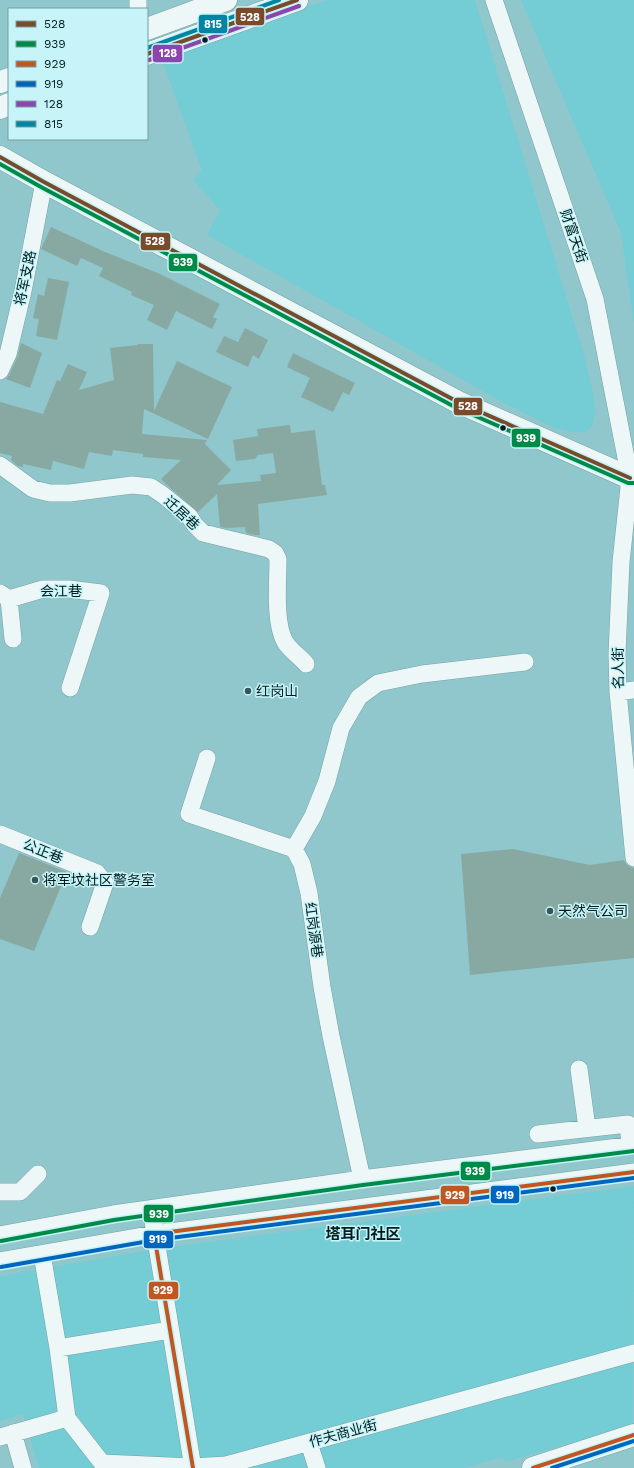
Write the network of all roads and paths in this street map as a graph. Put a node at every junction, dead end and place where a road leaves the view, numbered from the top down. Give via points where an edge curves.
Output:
1 (226, 0) edge
2 (297, 0) edge
3 (494, 0) edge
4 (148, 29) edge
5 (148, 54) edge
6 (0, 157) edge
7 (44, 182) junction
8 (0, 371) edge
9 (0, 465) edge
10 (632, 477) edge
11 (4, 596) edge
12 (13, 639) dead end
13 (525, 662) dead end
14 (306, 664) dead end
15 (70, 688) dead end
16 (626, 691) edge
17 (207, 758) dead end
18 (0, 834) edge
19 (294, 849) junction
20 (634, 858) edge
21 (90, 927) dead end
22 (579, 1069) dead end
23 (587, 1128) junction
24 (538, 1134) dead end
25 (632, 1145) edge
26 (634, 1172) edge
27 (38, 1174) dead end
28 (362, 1179) junction
29 (0, 1192) edge
30 (151, 1209) junction
31 (154, 1234) junction
32 (0, 1235) edge
33 (42, 1254) junction
34 (0, 1261) edge
35 (170, 1330) junction
36 (58, 1348) junction
37 (634, 1353) edge
38 (67, 1418) junction
39 (6, 1435) edge
40 (634, 1435) edge
41 (309, 1443) junction
42 (193, 1467) edge
43 (23, 1468) edge
44 (317, 1468) edge
45 (533, 1468) edge

1 - 4 main road
2 - 5 main road
3 - 10 street, 财富天街 via 595,299
6 - 7 main road
7 - 8 street, 将军支路 via 23,291 8,354
7 - 10 main road via 458,402
9 - 14 street, 迁居巷 via 33,489 50,493 132,485 151,487 189,516 203,533 269,549 278,559 280,629 285,642
10 - 16 street, 名人街 via 620,562 617,654
11 - 12 street
11 - 15 street, 会江巷 via 43,589 101,593
13 - 19 street via 422,674 378,683 359,697 341,728 327,781 313,816
16 - 20 street, 名人街
17 - 19 street via 189,814
18 - 21 street, 公正巷 via 98,873 105,883
19 - 28 street, 红岗源巷 via 302,864 309,893 331,1036
22 - 23 street
23 - 24 street
23 - 25 street via 628,1124
25 - 28 street
26 - 31 street
27 - 29 street via 20,1192
28 - 30 street
30 - 31 street
30 - 32 street
31 - 33 street
31 - 35 street
33 - 34 street
33 - 36 street
35 - 36 street
35 - 42 street
36 - 38 street
37 - 41 street, 作夫商业街
38 - 39 street
38 - 42 street, 作夫商业街 via 102,1463
39 - 43 street
40 - 45 main road
41 - 42 street, 作夫商业街 via 226,1465
41 - 44 street

